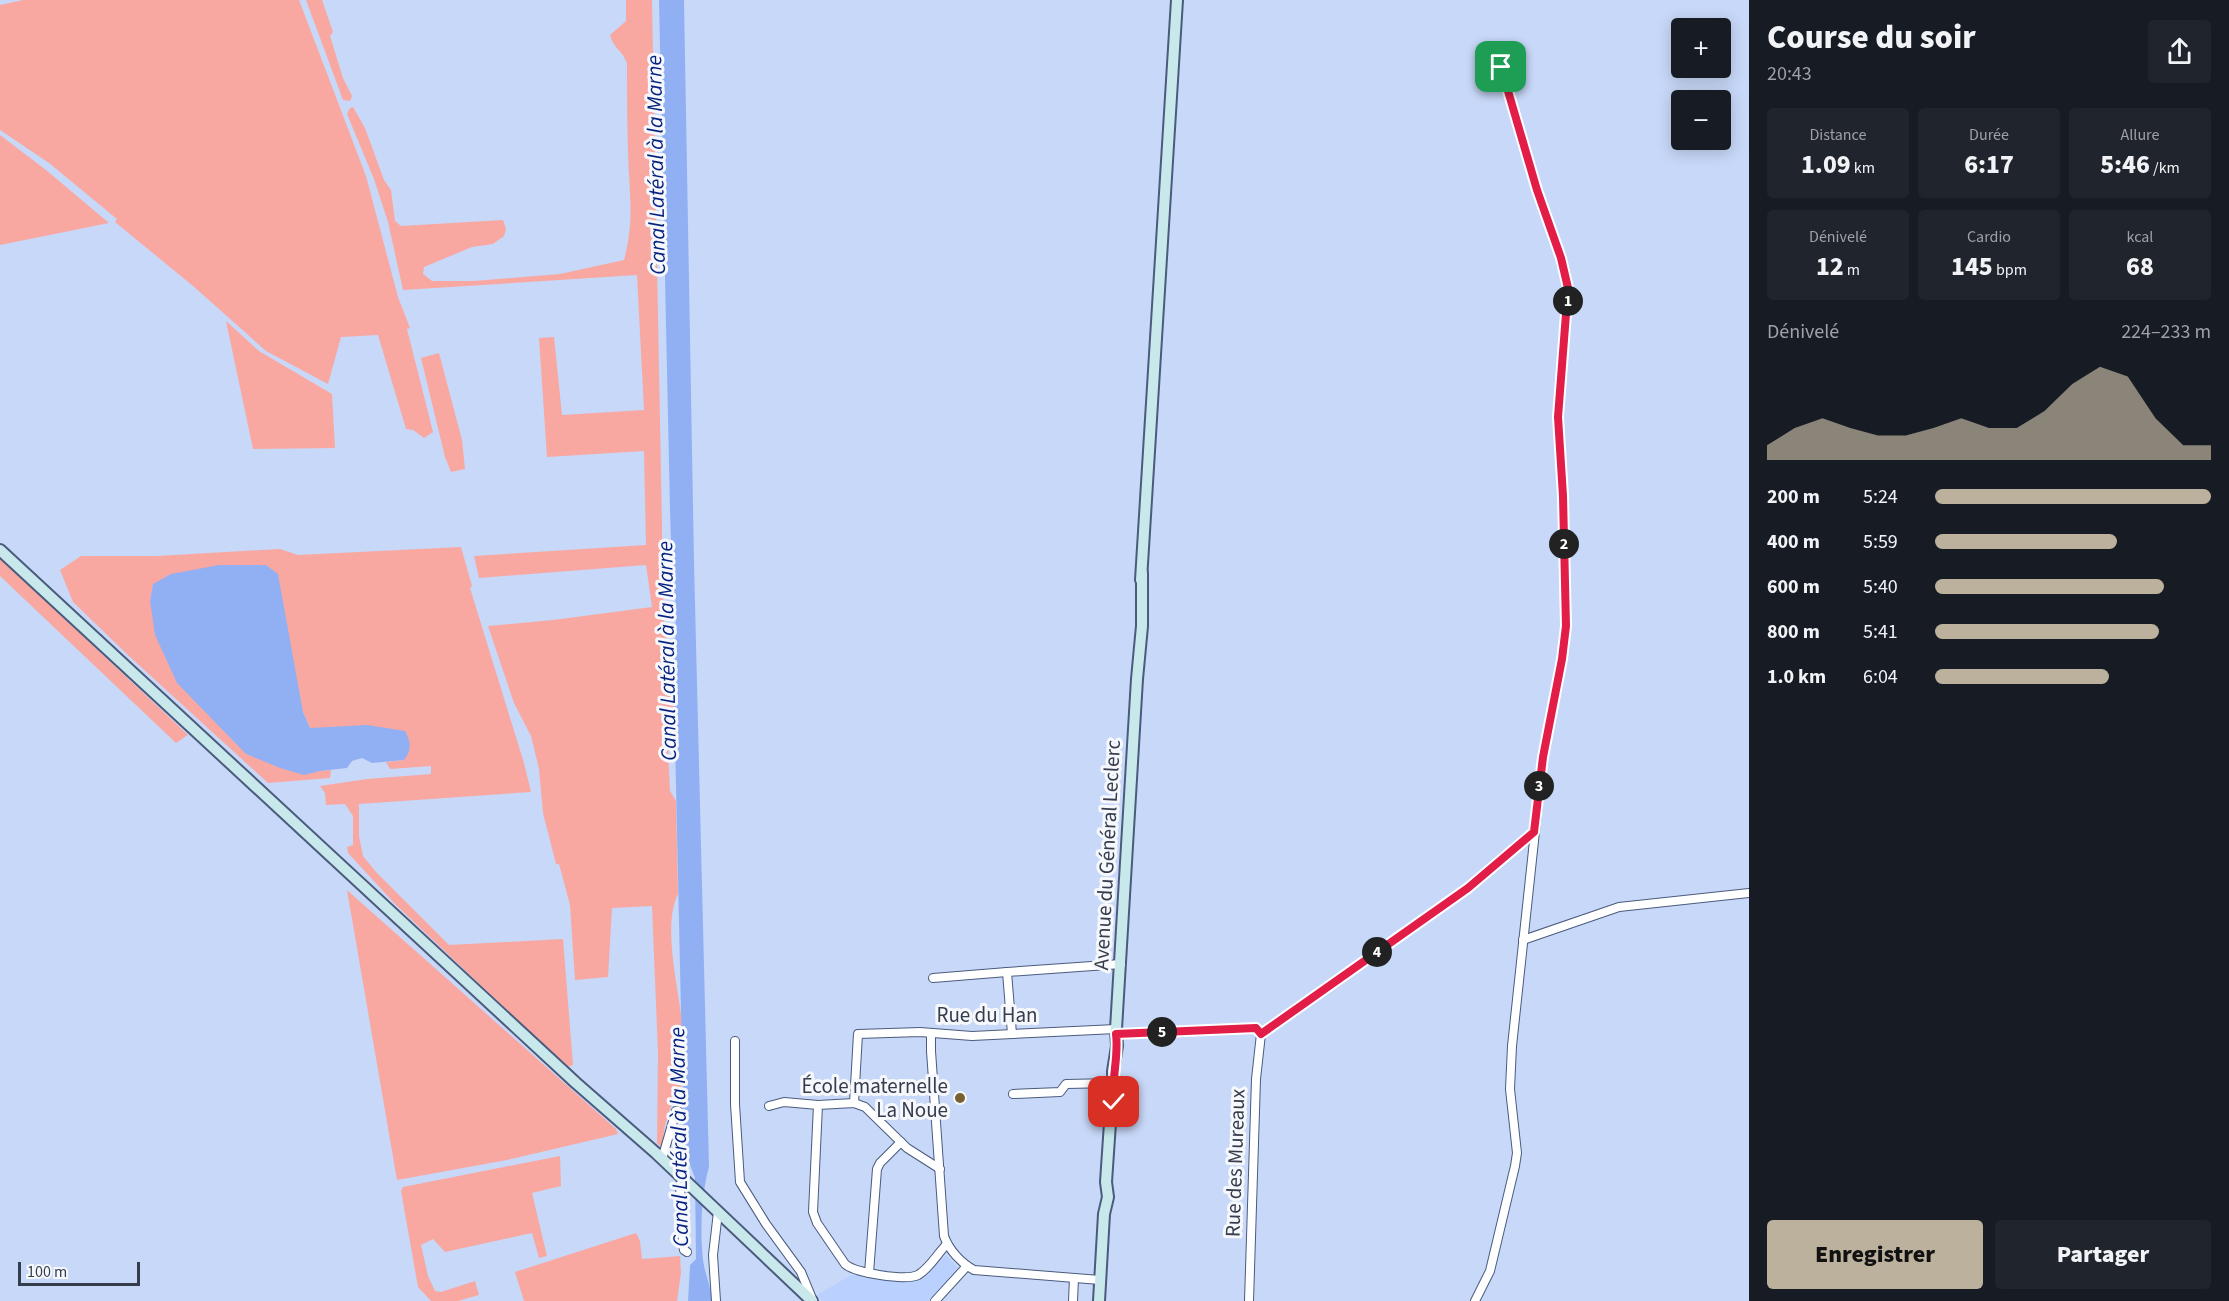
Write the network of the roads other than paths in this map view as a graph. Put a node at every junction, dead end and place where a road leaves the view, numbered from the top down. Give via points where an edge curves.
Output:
1 (1177, 0) edge
2 (1501, 67) dead end
3 (0, 550) edge
4 (1534, 832) junction
5 (1749, 893) edge
6 (1523, 940) junction
7 (1121, 964) junction
8 (1007, 972) junction
9 (933, 978) dead end
10 (1116, 1031) junction
11 (1258, 1031) junction
12 (931, 1033) junction
13 (1012, 1034) junction
14 (735, 1041) dead end
15 (1112, 1087) junction
16 (1013, 1094) dead end
17 (854, 1103) junction
18 (818, 1105) junction
19 (769, 1106) dead end
20 (678, 1111) dead end
21 (902, 1142) junction
22 (662, 1158) junction
23 (940, 1169) junction
24 (684, 1179) junction
25 (718, 1212) junction
26 (947, 1244) junction
27 (687, 1252) dead end
28 (967, 1266) junction
29 (869, 1273) junction
30 (1074, 1278) junction
31 (1100, 1280) junction
32 (1098, 1299) edge
33 (716, 1301) edge
34 (813, 1301) edge
35 (935, 1301) edge
36 (1073, 1301) edge
37 (1249, 1301) edge
38 (1475, 1301) edge

1 - 7 main road, Avenue du Général Leclerc
2 - 4 street via 1568,288 1558,417 1566,626
3 - 22 main road
4 - 6 street
4 - 11 street via 1468,888
5 - 6 street via 1619,907
6 - 38 street via 1510,1075 1517,1153 1490,1272
7 - 8 street
7 - 10 main road, Avenue du Général Leclerc
8 - 9 street
8 - 13 street
10 - 11 street, Rue du Han
10 - 13 street, Rue du Han
10 - 15 main road, Avenue du Général Leclerc via 1118,1046
11 - 37 street, Rue des Mureaux
12 - 13 street, Rue du Han
12 - 17 street, Rue du Han via 858,1034
12 - 23 street
14 - 34 street via 740,1182 801,1272
15 - 16 street via 1066,1084 1060,1092
15 - 31 main road, Avenue du Général Leclerc via 1114,1109
17 - 18 street
17 - 21 street via 873,1113
18 - 19 street via 784,1101
18 - 29 street via 814,1218 845,1264
20 - 22 street
21 - 23 street
21 - 29 street via 877,1169
22 - 24 main road
23 - 26 street
24 - 25 main road
24 - 27 street via 680,1185 683,1244
25 - 33 street via 713,1255
25 - 34 main road
26 - 28 street
26 - 29 street via 918,1275
28 - 30 street
28 - 35 street
30 - 31 street
30 - 36 street
31 - 32 main road, Avenue du Général Leclerc

